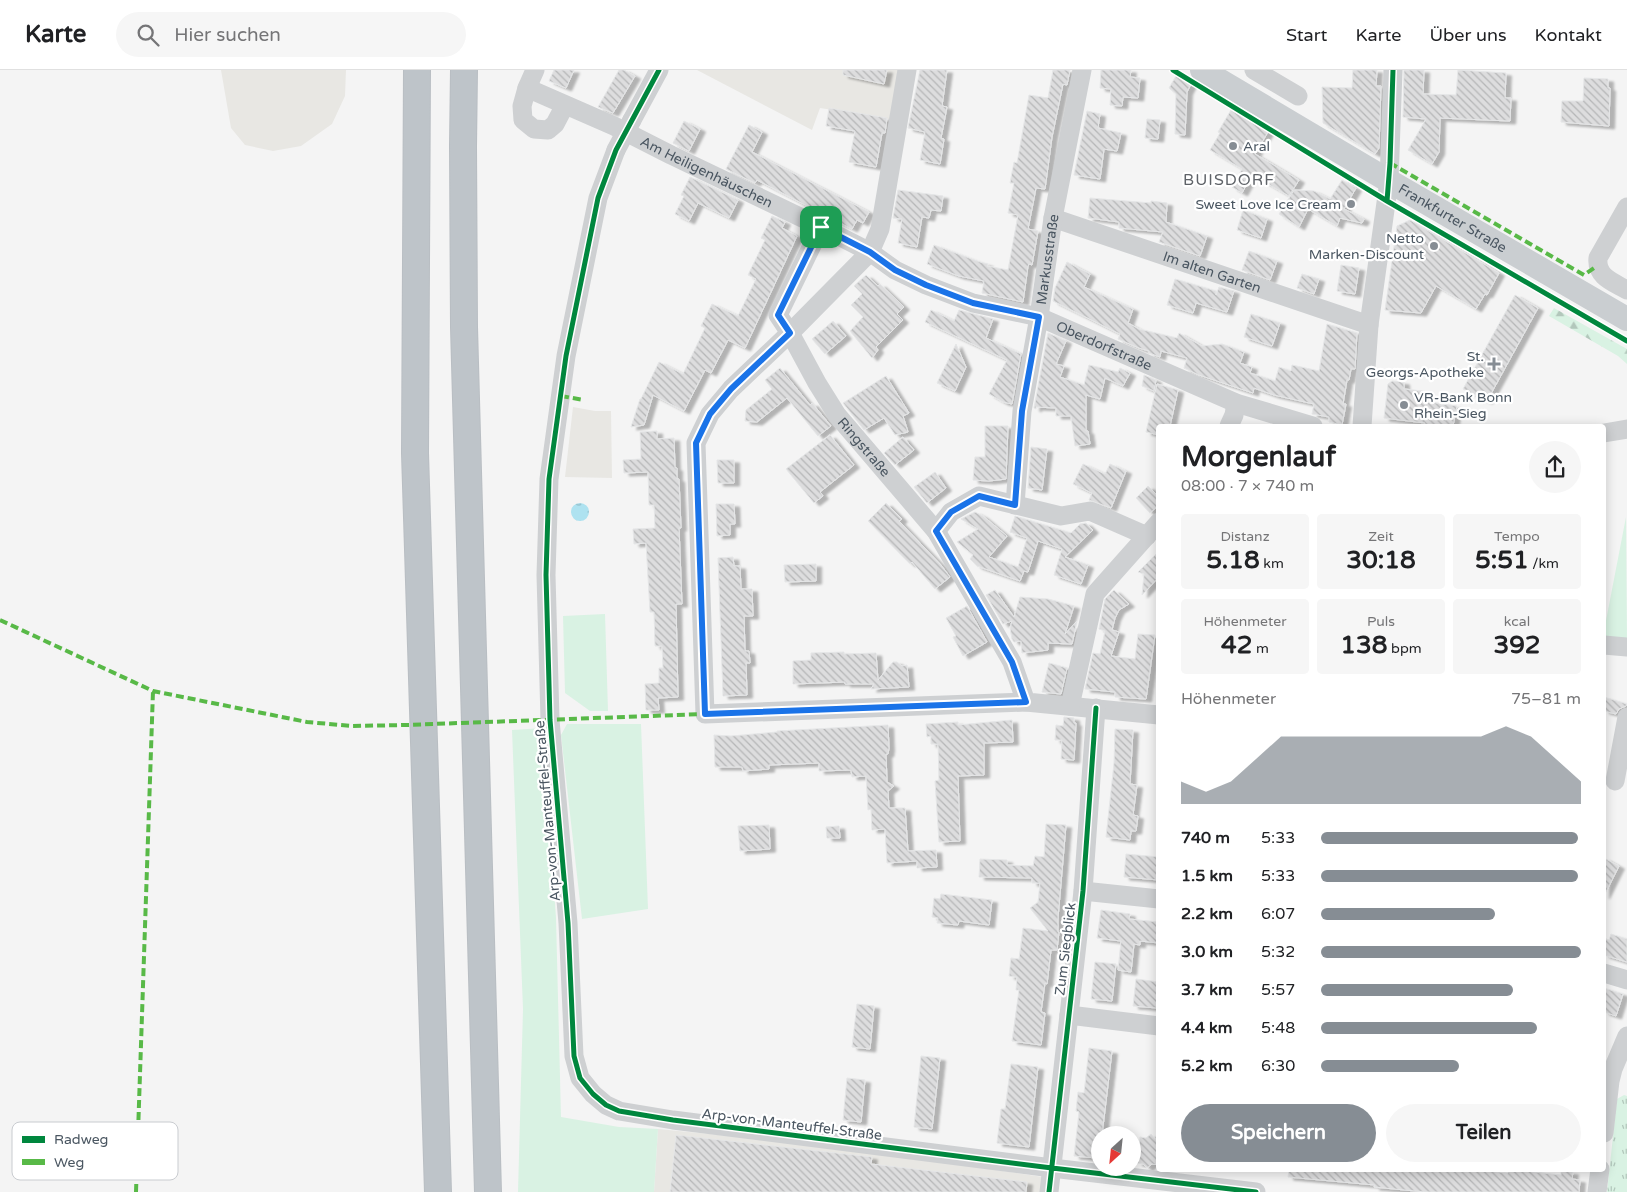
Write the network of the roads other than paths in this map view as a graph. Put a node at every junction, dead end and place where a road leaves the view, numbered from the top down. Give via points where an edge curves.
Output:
1 (417, 70) edge
2 (464, 70) edge
3 (535, 70) edge
4 (660, 70) edge
5 (907, 70) edge
6 (1082, 70) edge
7 (1202, 70) edge
8 (1254, 70) edge
9 (1393, 70) edge
10 (528, 88) junction
11 (1298, 96) dead end
12 (566, 105) junction
13 (1389, 182) junction
14 (1627, 207) edge
15 (1053, 218) junction
16 (821, 227) junction
17 (870, 252) junction
18 (1627, 290) edge
19 (1039, 317) junction
20 (1627, 319) edge
21 (1369, 325) junction
22 (790, 333) junction
23 (1236, 403) junction
24 (1230, 424) edge
25 (1306, 424) edge
26 (1362, 424) edge
27 (1627, 429) edge
28 (1606, 433) edge
29 (1015, 505) junction
30 (1153, 529) edge
31 (936, 531) junction
32 (1606, 645) edge
33 (1627, 647) edge
34 (1026, 702) junction
35 (1070, 706) junction
36 (1096, 708) junction
37 (1156, 715) edge
38 (1627, 716) edge
39 (1615, 782) edge
40 (1083, 891) junction
41 (1156, 899) edge
42 (1606, 974) edge
43 (1627, 980) edge
44 (1069, 1016) junction
45 (1156, 1026) edge
46 (1627, 1036) edge
47 (1607, 1080) edge
48 (1606, 1098) edge
49 (1052, 1168) junction
50 (1600, 1172) edge
51 (438, 1192) edge
52 (488, 1192) edge
53 (1049, 1192) edge
54 (1256, 1192) edge
55 (1597, 1192) edge

1 - 51 highway via 414,453
2 - 52 highway via 464,327
3 - 10 street
4 - 49 street, Arp-von-Manteuffel-Straße, bridge via 616,150 598,198 566,356 549,479 546,575 550,720 568,923 574,1056 580,1078 593,1094 619,1111
5 - 17 street via 880,229
6 - 15 street, Markusstraße
7 - 13 main road, Frankfurter Straße
8 - 11 street
9 - 13 street
10 - 12 street, Am Heiligenhäuschen
10 - 12 street via 522,106 523,120 534,129 548,130
12 - 16 street, Am Heiligenhäuschen
13 - 20 main road, Frankfurter Straße
13 - 21 street
14 - 18 street via 1598,258 1597,266 1602,275
15 - 19 street, Markusstraße
15 - 21 street, Im alten Garten
16 - 17 street, Am Heiligenhäuschen
16 - 22 street via 778,315
17 - 19 street, Oberdorfstraße via 895,270 926,285 973,303
17 - 22 street
19 - 23 street, Oberdorfstraße
19 - 29 street, Markusstraße via 1022,411
21 - 26 street
22 - 31 street, Ringstraße via 837,415
22 - 34 street via 731,389 710,414 696,443 705,714
23 - 24 street
23 - 25 street, Oberdorfstraße
27 - 28 street
29 - 30 street via 1061,516 1090,511
29 - 31 street via 979,496 951,512
30 - 35 street via 1095,594
31 - 34 street, Ringstraße via 1012,662
32 - 33 street
34 - 35 street
35 - 36 street
36 - 37 street
36 - 40 street, Zum Siegblick
38 - 39 street
40 - 41 street
40 - 44 street, Zum Siegblick
42 - 43 street
44 - 45 street
44 - 49 street, Zum Siegblick
46 - 47 street
47 - 48 street
49 - 53 street, Zum Siegblick
49 - 54 street, Arp-von-Manteuffel-Straße
50 - 55 street

